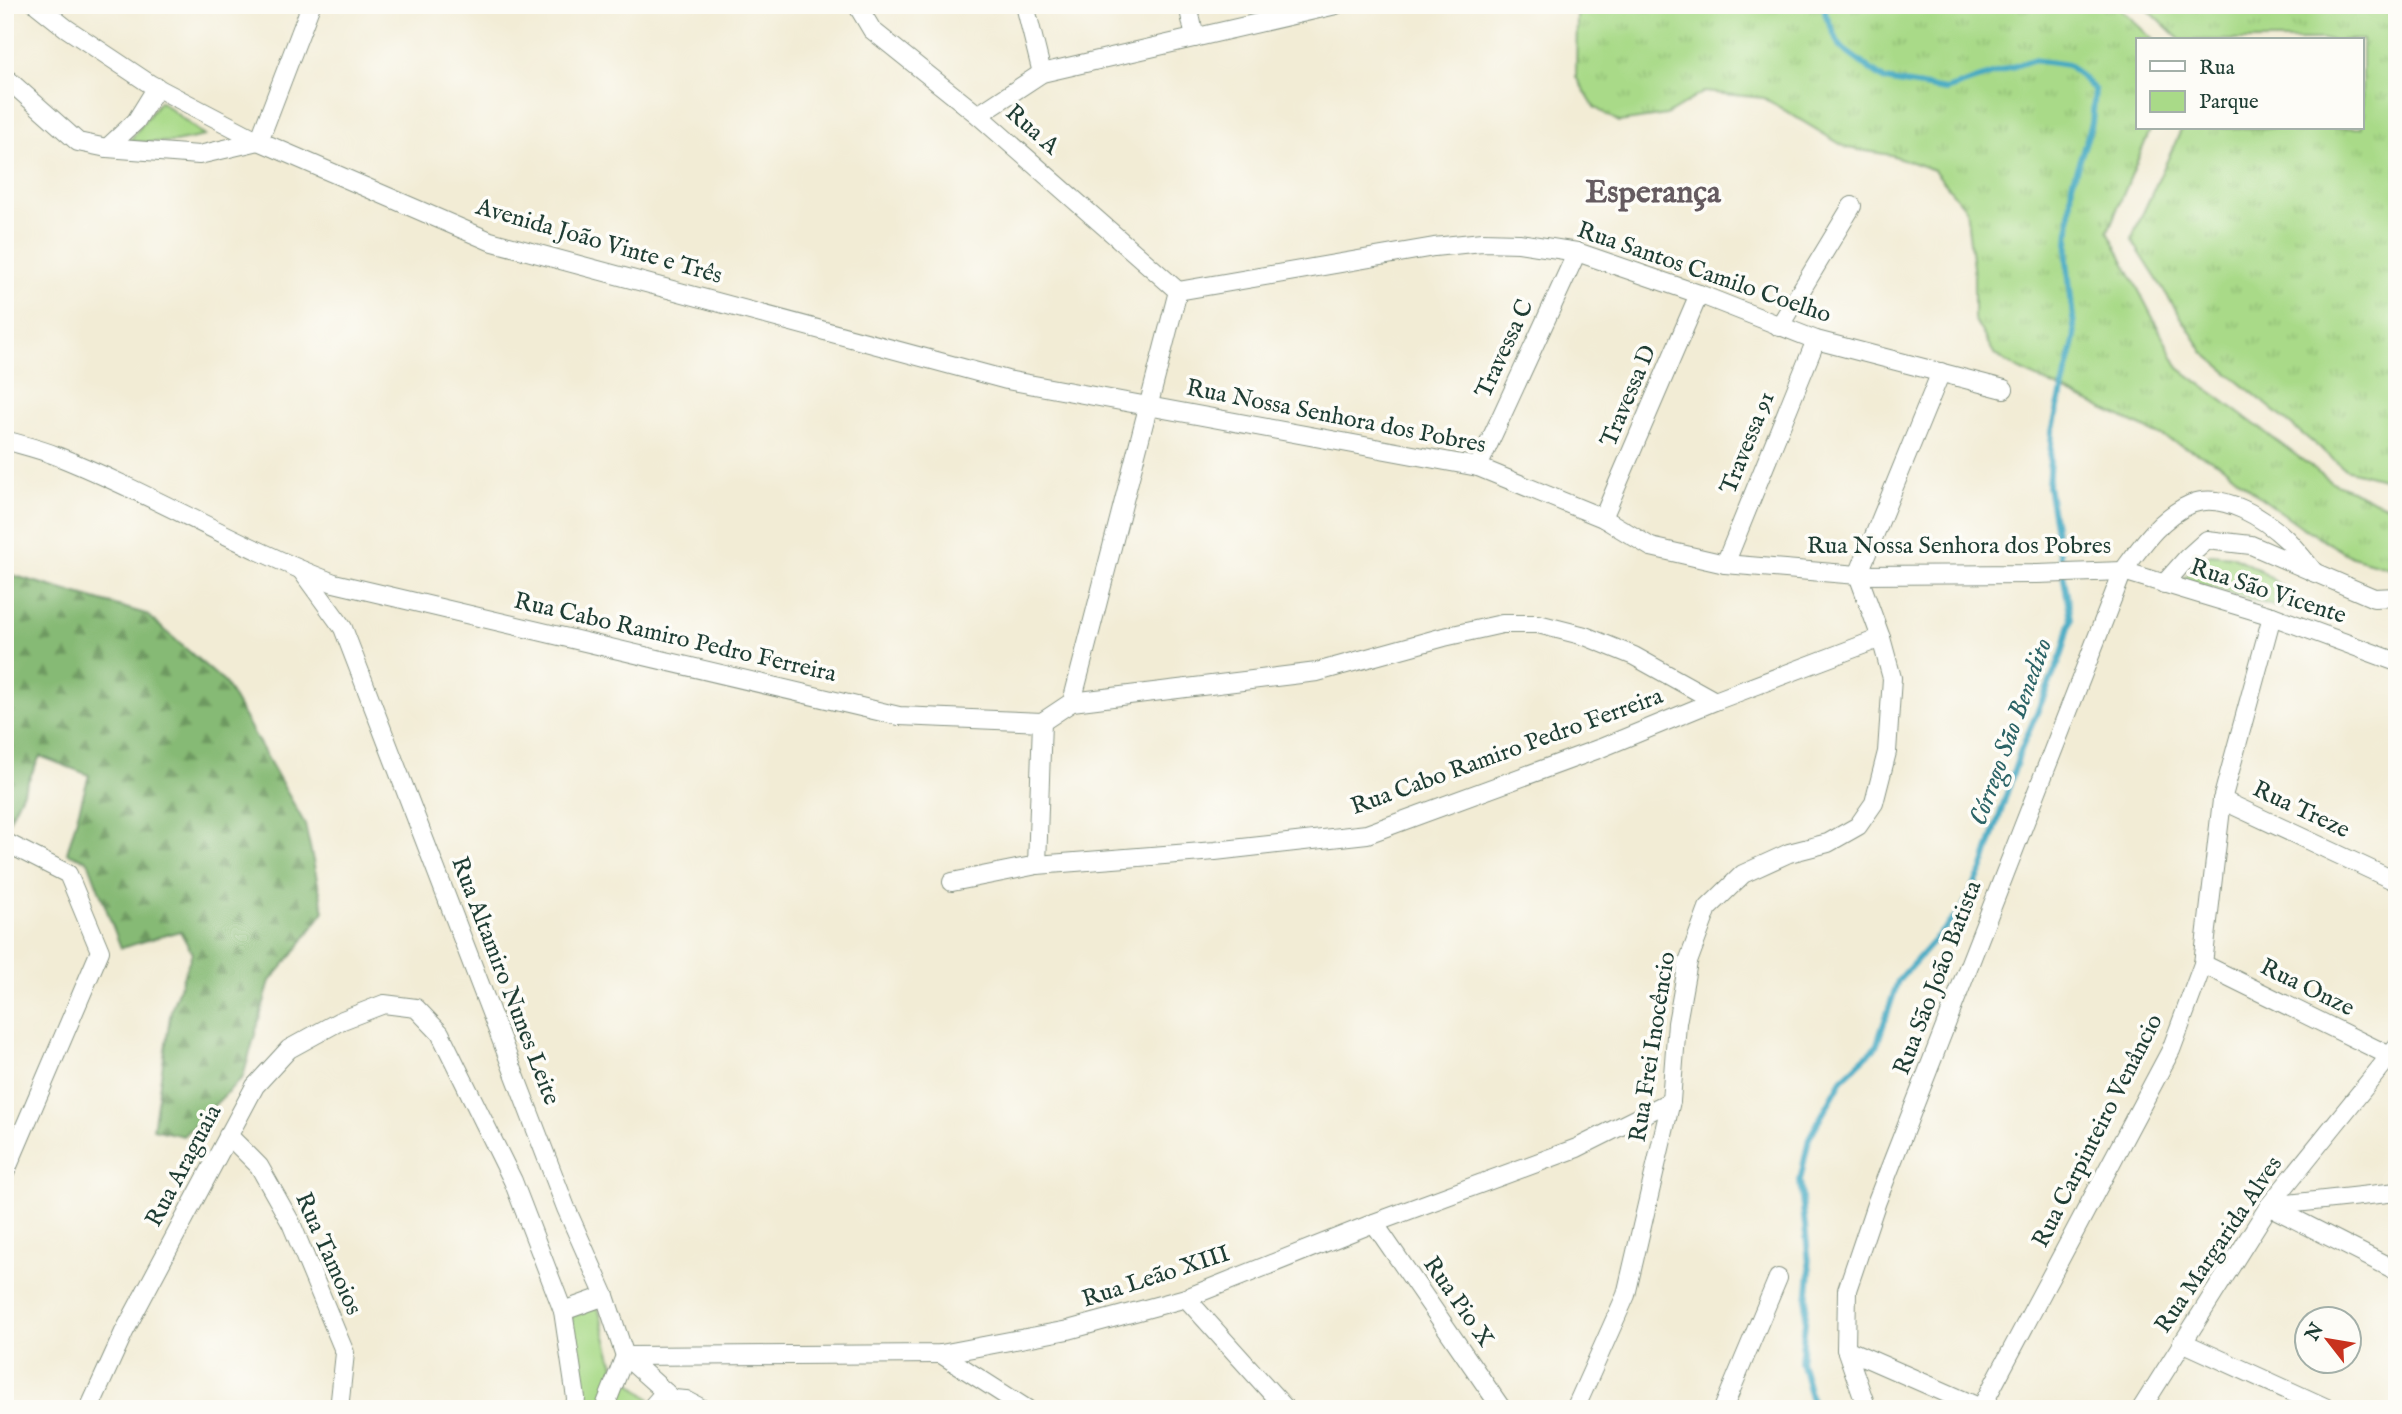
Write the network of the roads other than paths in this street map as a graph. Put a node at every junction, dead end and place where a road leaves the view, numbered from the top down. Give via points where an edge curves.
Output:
1 (37, 5) edge
2 (311, 5) edge
3 (857, 5) edge
4 (1025, 5) edge
5 (1188, 5) edge
6 (1336, 5) edge
7 (1195, 38) junction
8 (1042, 73) junction
9 (5, 77) edge
10 (157, 87) junction
11 (978, 115) junction
12 (259, 141) junction
13 (107, 148) junction
14 (1852, 206) dead end
15 (1577, 252) junction
16 (1178, 291) junction
17 (1699, 294) junction
18 (1779, 327) junction
19 (1816, 340) junction
20 (1941, 372) junction
21 (2004, 389) dead end
22 (1149, 405) junction
23 (5, 440) edge
24 (1478, 467) junction
25 (1603, 518) junction
26 (1725, 565) junction
27 (301, 570) junction
28 (2123, 571) junction
29 (2315, 573) junction
30 (1858, 575) junction
31 (2164, 584) junction
32 (2397, 597) edge
33 (2272, 616) junction
34 (1881, 638) junction
35 (2397, 662) edge
36 (1714, 701) junction
37 (1072, 702) junction
38 (1042, 722) junction
39 (2222, 800) junction
40 (5, 842) edge
41 (1037, 865) junction
42 (952, 882) dead end
43 (2397, 882) edge
44 (2203, 964) junction
45 (2395, 1053) edge
46 (1671, 1101) junction
47 (228, 1135) junction
48 (5, 1173) edge
49 (2397, 1192) edge
50 (2269, 1206) junction
51 (1374, 1223) junction
52 (2397, 1271) edge
53 (1778, 1278) dead end
54 (605, 1296) junction
55 (1186, 1298) junction
56 (563, 1311) junction
57 (2182, 1342) junction
58 (1846, 1349) junction
59 (941, 1353) junction
60 (625, 1356) junction
61 (671, 1400) edge
62 (1982, 1408) edge
63 (89, 1409) edge
64 (339, 1409) edge
65 (575, 1409) edge
66 (604, 1409) edge
67 (650, 1409) edge
68 (703, 1409) edge
69 (1027, 1409) edge
70 (1286, 1409) edge
71 (1502, 1409) edge
72 (1575, 1409) edge
73 (1723, 1409) edge
74 (1867, 1409) edge
75 (2141, 1409) edge
76 (2329, 1409) edge

1 - 10 street, Avenida João Vinte e Três
2 - 12 street
3 - 11 street, Rua A via 872,30
4 - 8 street
5 - 7 street
6 - 7 street
7 - 8 street
8 - 11 street
9 - 13 street via 78,142
10 - 12 street, Avenida João Vinte e Três
10 - 13 street via 136,121
11 - 16 street, Rua A
12 - 13 street via 199,155
12 - 22 street, Avenida João Vinte e Três via 490,241 1007,380
14 - 18 street
15 - 16 street, Rua Santos Camilo Coelho via 1482,242
15 - 17 street, Rua Santos Camilo Coelho
15 - 24 street, Travessa C
16 - 22 street
17 - 18 street, Rua Santos Camilo Coelho
17 - 25 street, Travessa D
18 - 19 street, Rua Santos Camilo Coelho
19 - 20 street, Rua Santos Camilo Coelho
19 - 26 street, Travessa 91
20 - 21 street, Rua Santos Camilo Coelho
20 - 30 street
22 - 24 street, Rua Nossa Senhora dos Pobres
22 - 37 street
23 - 27 street, Rua Cabo Ramiro Pedro Ferreira via 55,455
24 - 25 street, Rua Nossa Senhora dos Pobres
25 - 26 street, Rua Nossa Senhora dos Pobres via 1651,547
26 - 30 street, Rua Nossa Senhora dos Pobres
27 - 38 street, Rua Cabo Ramiro Pedro Ferreira via 334,583 899,716
27 - 54 street, Rua Altamiro Nunes Leite via 343,628 566,1208
28 - 29 street, Rua São João Batista via 2169,517 2193,503 2210,500 2237,506 2266,524
28 - 30 street, Rua Nossa Senhora dos Pobres
28 - 31 street, Rua São Vicente
28 - 58 street, Rua São João Batista via 1877,1201 1847,1290
29 - 31 street via 2251,545 2207,540
29 - 32 street via 2374,598
30 - 34 street, Rua Frei Inocêncio
31 - 33 street, Rua São Vicente
33 - 35 street, Rua São Vicente
33 - 39 street, Rua Carpinteiro Venâncio
34 - 36 street, Rua Cabo Ramiro Pedro Ferreira
34 - 46 street, Rua Frei Inocêncio via 1892,678 1887,752 1874,803 1858,826 1828,843 1788,853 1743,874 1708,908 1688,962 1677,1023
36 - 37 street, Rua Cabo Ramiro Pedro Ferreira via 1634,656 1585,636 1538,624 1502,624 1317,672
36 - 41 street, Rua Cabo Ramiro Pedro Ferreira via 1367,834
37 - 38 street, Rua Cabo Ramiro Pedro Ferreira
38 - 41 street
39 - 43 street, Rua Treze
39 - 44 street, Rua Carpinteiro Venâncio
40 - 48 street via 68,874 100,951
41 - 42 street, Rua Cabo Ramiro Pedro Ferreira
44 - 45 street, Rua Onze
44 - 62 street, Rua Carpinteiro Venâncio via 2171,1050
45 - 50 street, Rua Margarida Alves
46 - 51 street, Rua Leão XIII via 1577,1148
46 - 72 street, Rua Frei Inocêncio via 1626,1295
47 - 56 street, Rua Araguaia via 255,1086 289,1049 384,1004 416,1008 440,1033 513,1181
47 - 63 street, Rua Araguaia via 124,1332
47 - 64 street, Rua Tamoios via 259,1166 291,1223 345,1353
49 - 50 street
50 - 52 street
50 - 57 street, Rua Margarida Alves
51 - 55 street, Rua Leão XIII
51 - 71 street, Rua Pio X
53 - 73 street
54 - 56 street
54 - 60 street, Rua Altamiro Nunes Leite
55 - 59 street, Rua Leão XIII via 1068,1330
55 - 70 street
56 - 65 street
57 - 75 street, Rua Margarida Alves
57 - 76 street
58 - 62 street
58 - 74 street, Rua São João Batista
59 - 60 street, Rua Leão XIII
59 - 69 street
60 - 61 street, Rua Altamiro Nunes Leite
60 - 66 street
61 - 67 street
61 - 68 street, Rua Altamiro Nunes Leite via 686,1400

